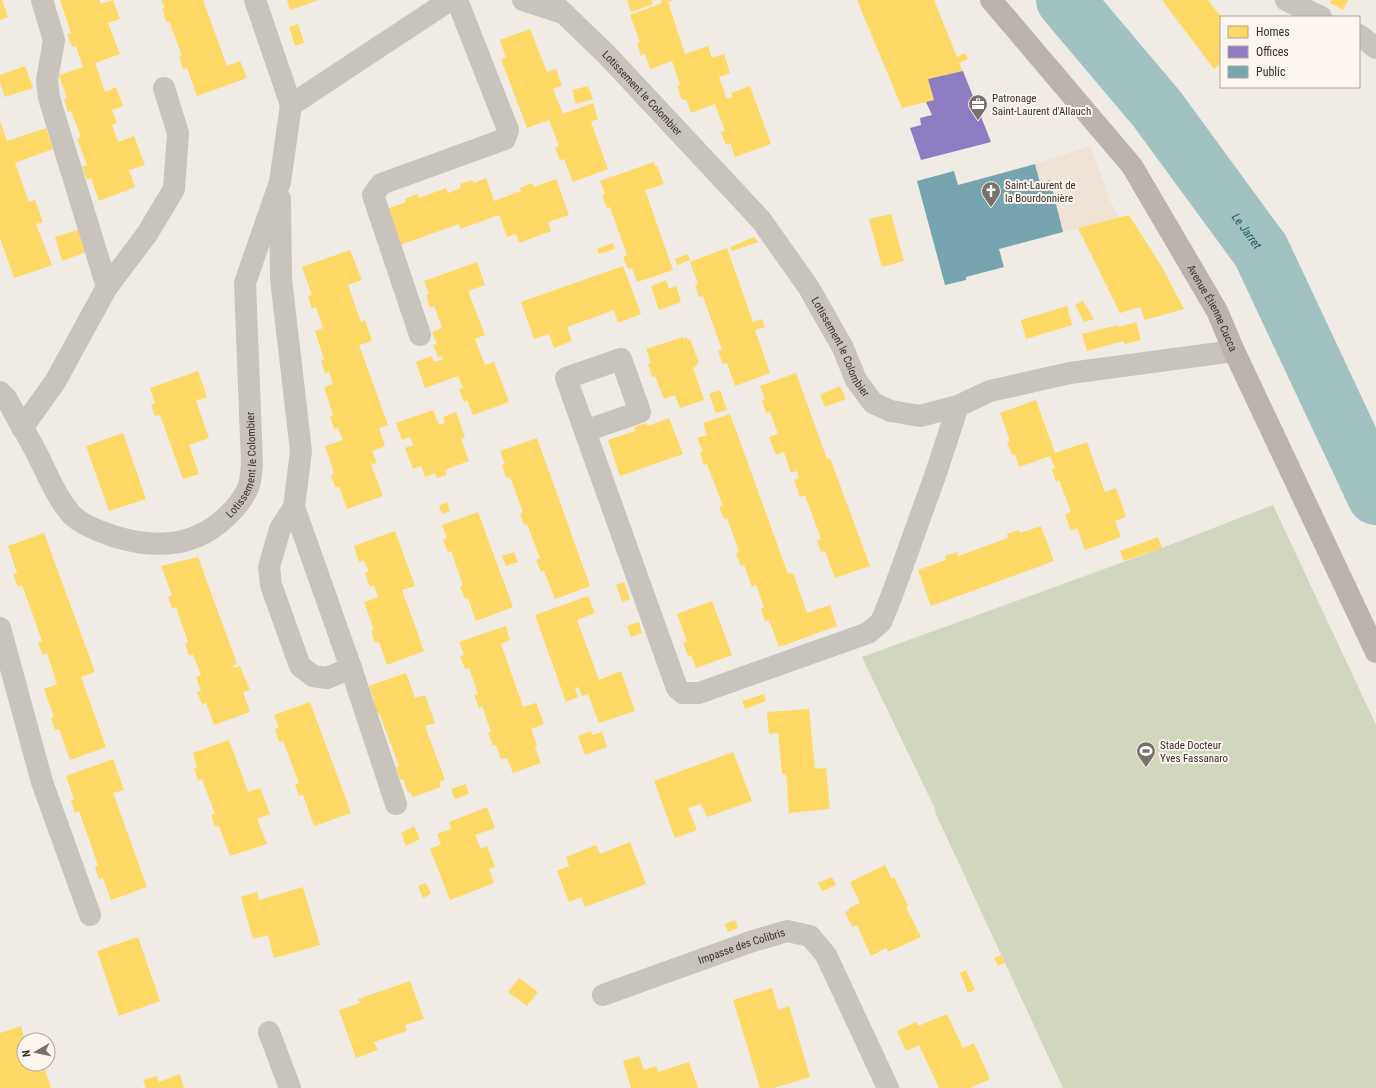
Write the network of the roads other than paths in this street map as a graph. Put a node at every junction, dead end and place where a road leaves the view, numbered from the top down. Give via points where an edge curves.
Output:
1 (42, 0) edge
2 (255, 0) edge
3 (450, 0) edge
4 (457, 0) edge
5 (523, 0) edge
6 (1286, 0) edge
7 (998, 2) edge
8 (557, 6) edge
9 (1319, 16) edge
10 (1360, 37) edge
11 (1376, 48) edge
12 (164, 88) dead end
13 (291, 105) junction
14 (280, 182) junction
15 (108, 287) junction
16 (420, 335) dead end
17 (1234, 351) junction
18 (0, 392) edge
19 (958, 406) junction
20 (22, 428) junction
21 (585, 431) dead end
22 (294, 507) junction
23 (0, 628) edge
24 (1376, 652) edge
25 (351, 668) junction
26 (396, 804) dead end
27 (90, 915) dead end
28 (603, 995) dead end
29 (269, 1032) dead end
30 (290, 1088) edge
31 (888, 1088) edge

1 - 15 street via 54,40 47,80 49,98
2 - 13 street, Lotissement le Colombier
3 - 13 street
4 - 16 street via 508,130 505,139 382,184 373,195
5 - 8 street, Lotissement le Colombier
6 - 9 street
7 - 17 main road, Avenue Étienne Cucca via 1132,166 1217,311
8 - 19 street, Lotissement le Colombier via 607,55 761,220 809,288 843,348 856,380 873,403 891,411 920,416
10 - 11 street
12 - 15 street via 178,133 174,188 147,234
13 - 14 street, Lotissement le Colombier
14 - 20 street, Lotissement le Colombier via 246,283 252,464 249,487 237,507 203,535 176,543 153,545 132,542 97,531 72,515 51,483
14 - 22 street via 281,279 301,451
15 - 20 street via 55,382
17 - 19 street, Lotissement le Colombier via 1070,373 990,391
17 - 24 main road, Avenue Étienne Cucca
18 - 20 street, Lotissement le Colombier
19 - 21 street via 935,476 880,622 868,633 699,692 683,693 677,688
22 - 25 street
22 - 25 street via 280,528 269,566 271,585 300,666 313,676 327,678
23 - 27 street via 42,782
25 - 26 street
28 - 31 street, Impasse des Colibris via 787,931 810,936 826,955
29 - 30 street

